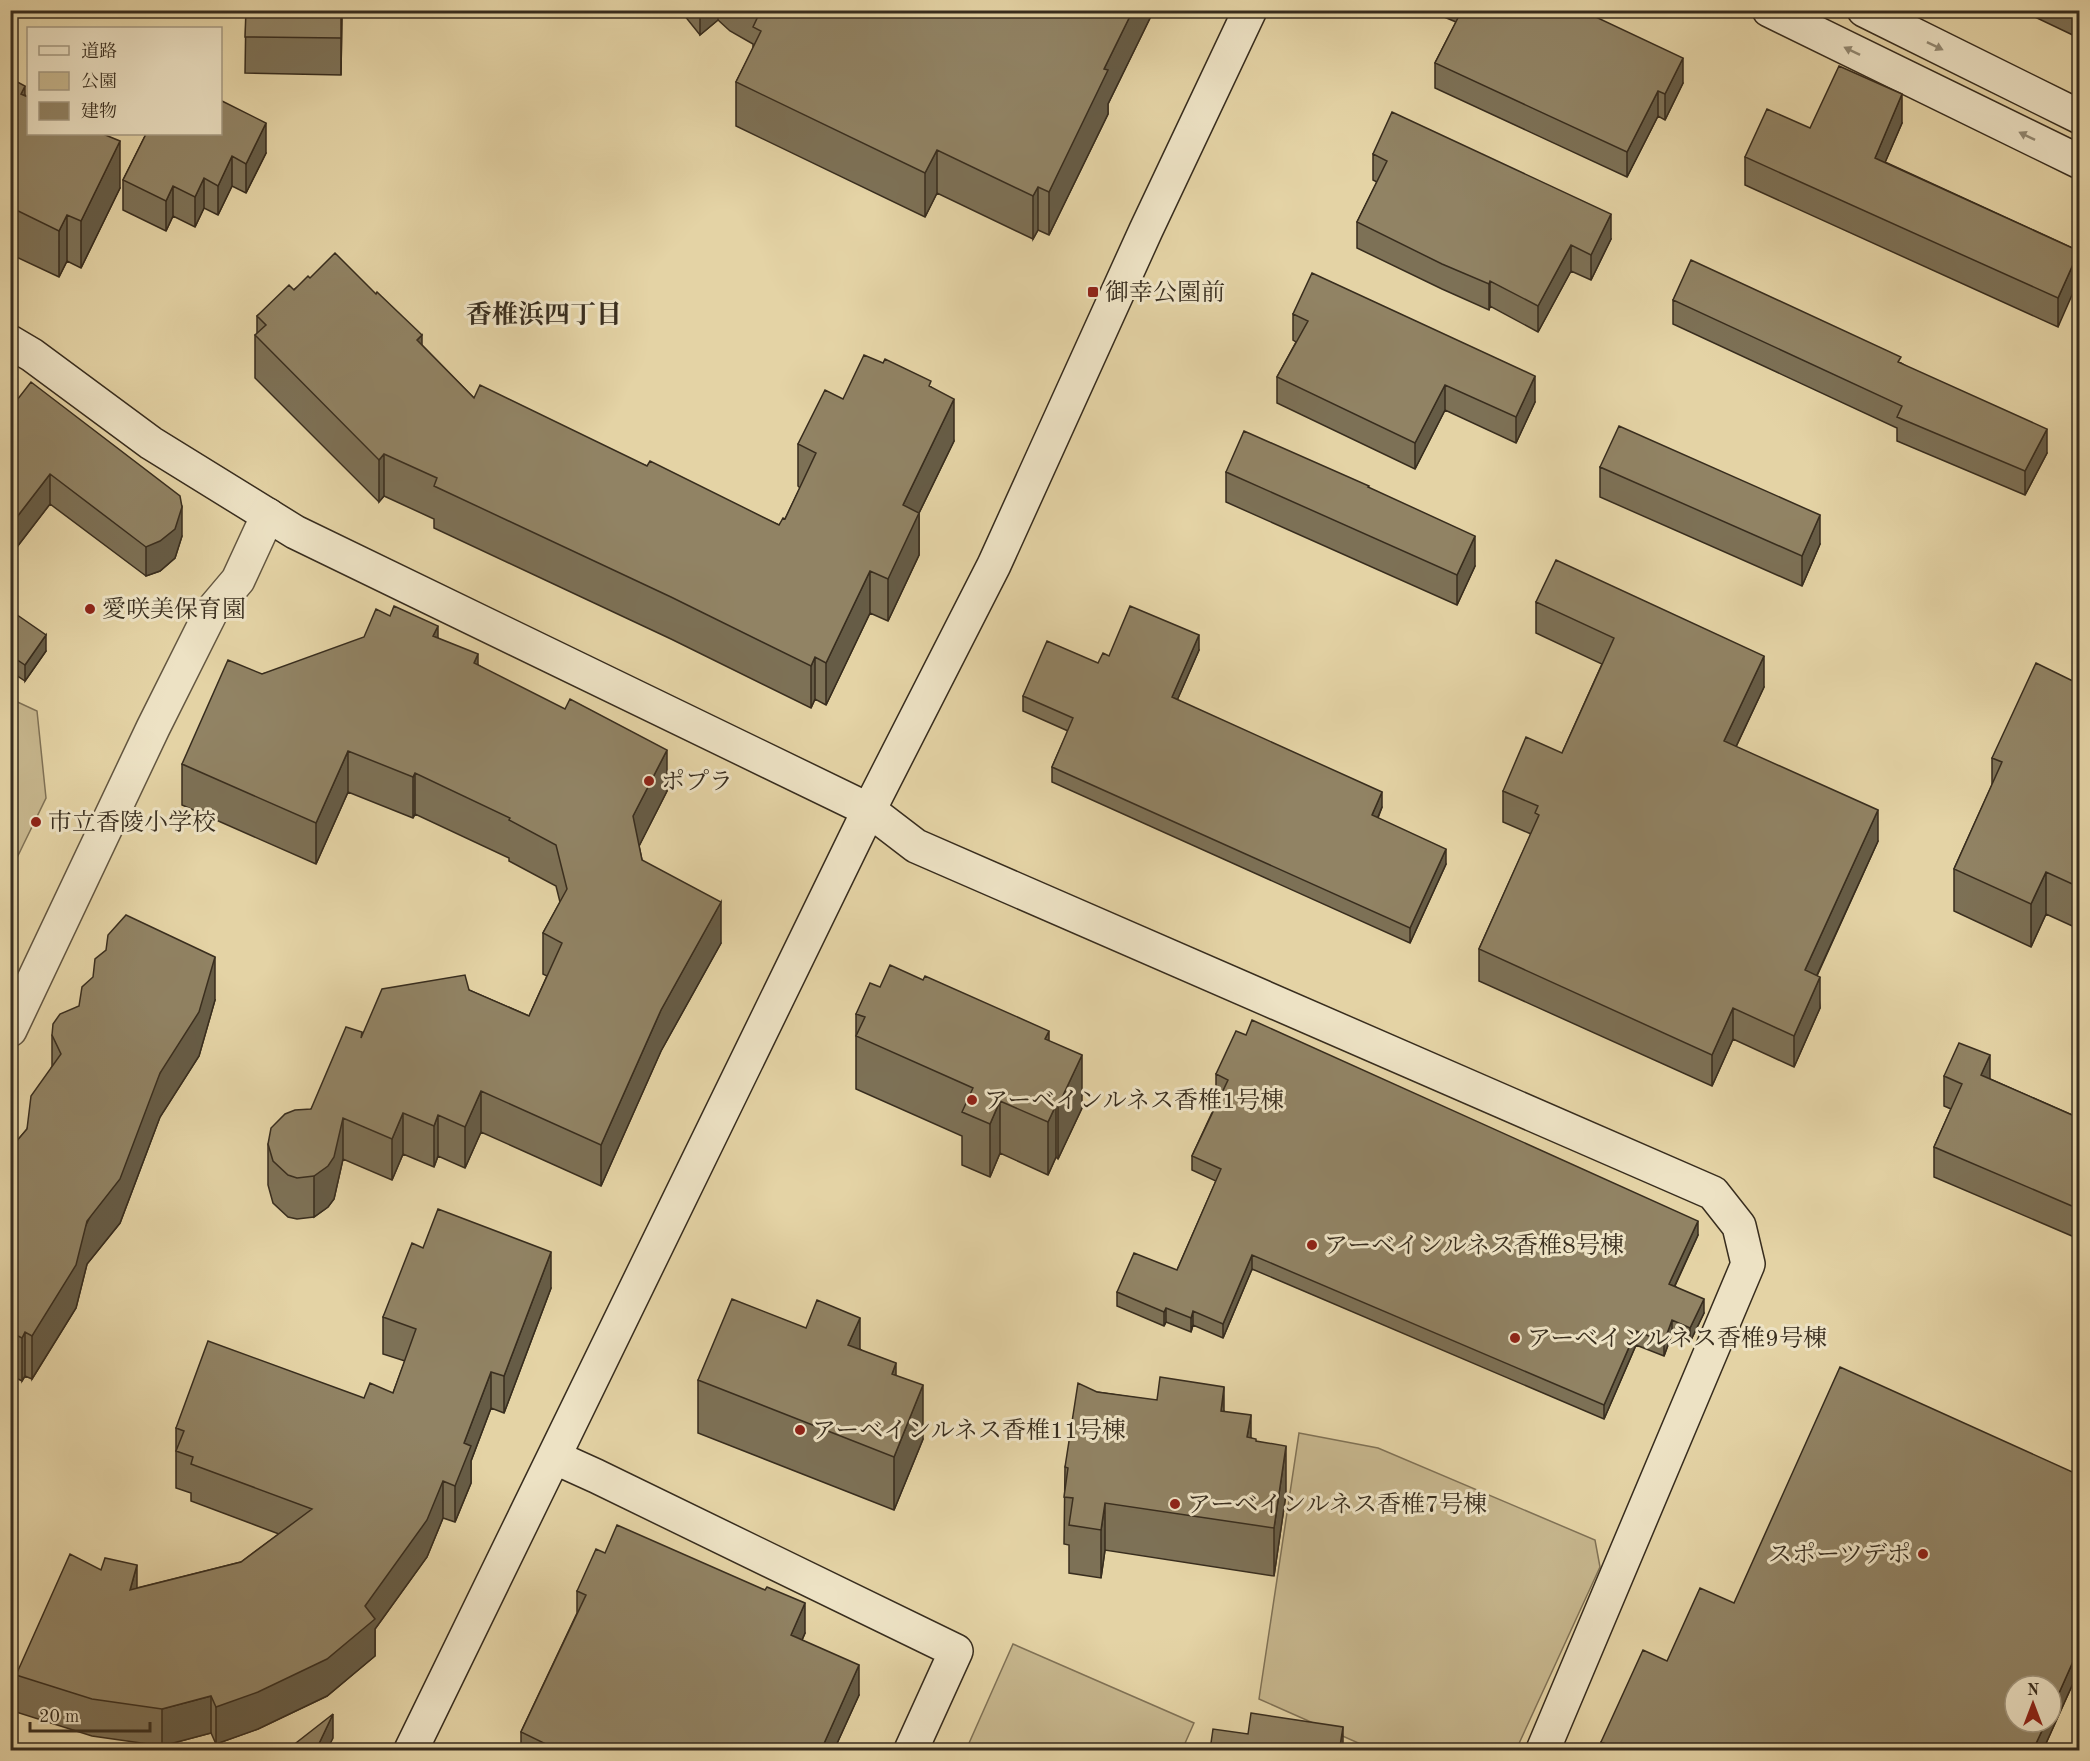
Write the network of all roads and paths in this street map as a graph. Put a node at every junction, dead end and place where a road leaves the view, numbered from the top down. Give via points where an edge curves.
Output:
1 (1250, 10) edge
2 (1769, 10) edge
3 (1864, 10) edge
4 (2079, 117) edge
5 (2079, 162) edge
6 (10, 342) edge
7 (268, 515) junction
8 (869, 810) junction
9 (10, 1030) edge
10 (554, 1457) junction
11 (411, 1750) edge
12 (911, 1750) edge
13 (1544, 1750) edge

1 - 8 street via 994,565
5 -> 2 street
3 -> 4 street
6 - 7 street via 151,443
7 - 8 street via 295,532
7 - 9 street via 238,580 211,612 158,717
8 - 10 street
8 - 13 street via 916,846 1713,1193 1739,1226 1748,1264
10 - 11 street
10 - 12 street via 956,1651

